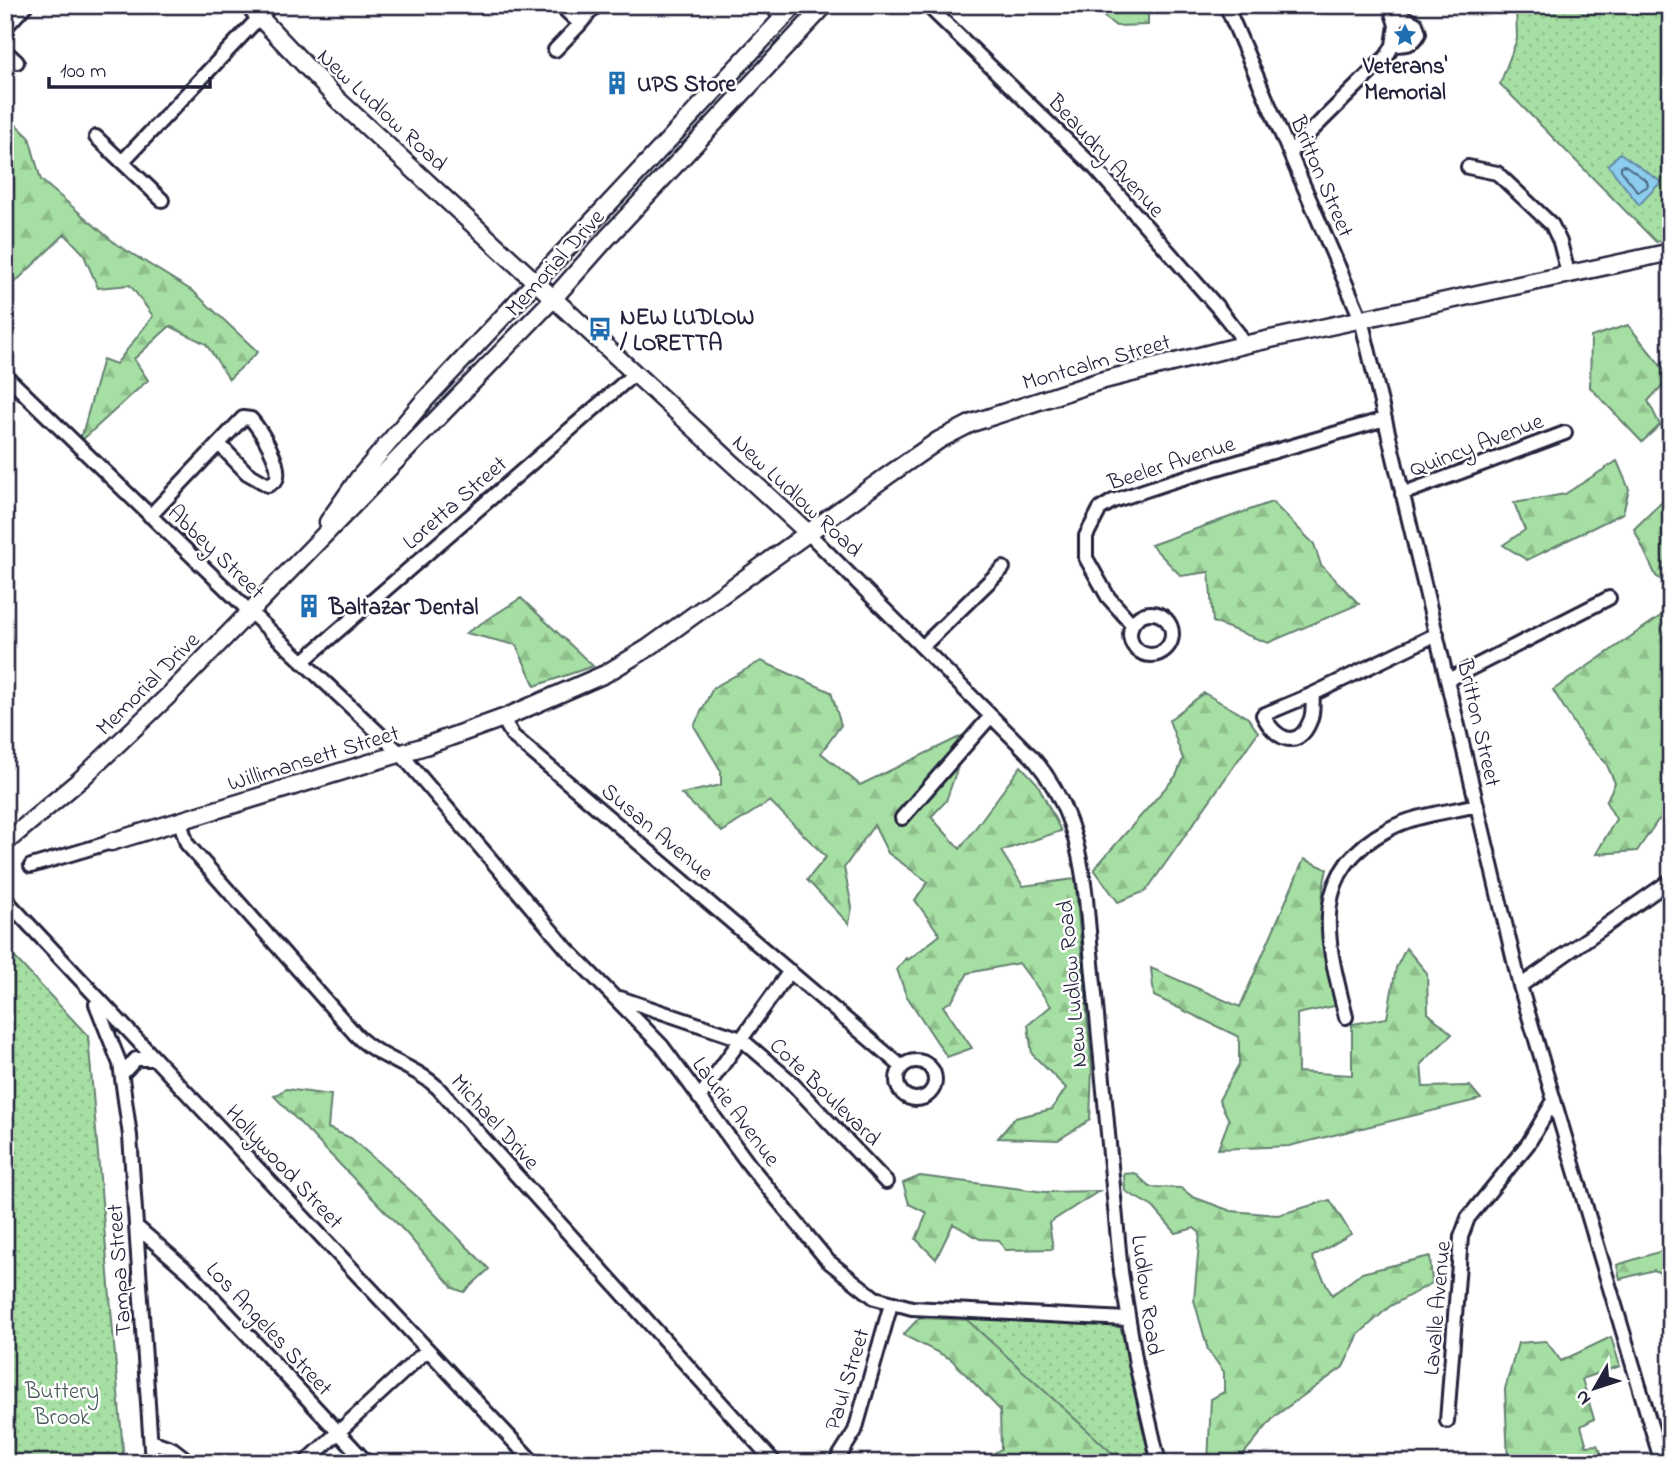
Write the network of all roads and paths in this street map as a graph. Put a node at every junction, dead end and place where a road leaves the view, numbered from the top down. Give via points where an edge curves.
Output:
1 (26, 5) edge
2 (271, 5) edge
3 (561, 5) edge
4 (596, 5) edge
5 (770, 5) edge
6 (795, 5) edge
7 (825, 5) edge
8 (927, 5) edge
9 (1226, 5) edge
10 (1390, 8) edge
11 (253, 11) edge
12 (783, 18) junction
13 (580, 24) junction
14 (5, 29) edge
15 (1394, 45) junction
16 (555, 50) dead end
17 (5, 51) edge
18 (17, 62) dead end
19 (96, 137) dead end
20 (1290, 152) junction
21 (122, 162) junction
22 (1468, 167) dead end
23 (162, 200) dead end
24 (1670, 255) edge
25 (1567, 273) junction
26 (537, 282) junction
27 (553, 299) junction
28 (1361, 319) junction
29 (1243, 345) junction
30 (634, 374) junction
31 (5, 375) edge
32 (1385, 419) junction
33 (1565, 433) dead end
34 (219, 444) junction
35 (1402, 494) junction
36 (150, 516) junction
37 (807, 532) junction
38 (314, 548) junction
39 (1003, 568) dead end
40 (1609, 598) dead end
41 (250, 612) junction
42 (1132, 624) dead end
43 (1437, 634) junction
44 (922, 647) junction
45 (302, 662) junction
46 (603, 675) joint
47 (1448, 680) junction
48 (1313, 694) dead end
49 (991, 716) junction
50 (503, 719) junction
51 (401, 754) junction
52 (1477, 805) junction
53 (902, 818) dead end
54 (180, 822) junction
55 (111, 842) joint
56 (5, 843) edge
57 (31, 866) dead end
58 (1671, 880) edge
59 (5, 899) edge
60 (790, 971) junction
61 (82, 984) junction
62 (1520, 986) junction
63 (612, 995) junction
64 (1346, 1017) dead end
65 (741, 1039) junction
66 (155, 1059) junction
67 (902, 1067) dead end
68 (122, 1074) junction
69 (699, 1098) junction
70 (1553, 1102) junction
71 (1108, 1130) joint
72 (886, 1182) dead end
73 (137, 1227) junction
74 (891, 1304) junction
75 (1127, 1319) junction
76 (427, 1350) junction
77 (1447, 1421) dead end
78 (338, 1432) junction
79 (151, 1441) junction
80 (152, 1463) edge
81 (191, 1463) edge
82 (305, 1463) edge
83 (367, 1463) edge
84 (534, 1463) edge
85 (775, 1463) edge
86 (835, 1463) edge
87 (1159, 1463) edge
88 (1661, 1463) edge

1 - 14 street
2 - 11 street
3 - 13 street
4 - 13 street
5 - 12 street
6 - 12 main road, Memorial Drive
7 - 27 main road, Memorial Drive
8 - 29 street, Beaudry Avenue via 1095,168 1219,309
9 - 20 street, Britton Street
10 - 15 street via 1396,24
10 - 15 street via 1416,24 1419,33 1410,44
11 - 21 street
11 - 26 main road, New Ludlow Road via 338,100
12 - 26 main road, Memorial Drive
13 - 16 street
15 - 20 street
17 - 18 street
19 - 21 street
20 - 28 street, Britton Street
21 - 23 street
22 - 25 street via 1497,173 1547,220 1560,242
24 - 25 main road, Montcalm Street
25 - 28 main road, Montcalm Street
26 - 27 main road, New Ludlow Road
26 - 38 main road, Memorial Drive via 379,453
27 - 30 main road, New Ludlow Road
27 - 38 main road, Memorial Drive
28 - 29 main road, Montcalm Street
28 - 32 street, Britton Street
29 - 37 main road, Montcalm Street via 1100,381 972,422
30 - 37 main road, New Ludlow Road
30 - 45 street, Loretta Street
31 - 36 street, Abbey Street
32 - 35 street, Britton Street
32 - 42 street, Beeler Avenue via 1172,481 1113,500 1100,509 1086,536 1086,558 1108,597
33 - 35 street, Quincy Avenue
34 - 34 street via 257,481 268,485 276,480 278,470 251,419 243,418
34 - 36 street
35 - 43 street, Britton Street
36 - 41 street, Abbey Street
37 - 44 street, New Ludlow Road
37 - 46 main road, Montcalm Street via 648,648
38 - 41 main road, Memorial Drive
39 - 44 street
40 - 47 street
41 - 45 street, Abbey Street
41 - 56 main road, Memorial Drive via 120,743
43 - 47 street, Britton Street
43 - 48 street
44 - 49 street, New Ludlow Road
45 - 51 street, Abbey Street
46 - 50 main road, Willimansett Street
47 - 52 street, Britton Street
49 - 53 street
49 - 71 street, New Ludlow Road via 1046,774 1064,806 1077,844
50 - 51 main road, Willimansett Street
50 - 60 street, Susan Avenue via 513,736
51 - 54 main road, Willimansett Street
51 - 63 street, Laurie Avenue via 567,949
52 - 62 street, Britton Street
52 - 64 street via 1388,829 1338,871 1331,888 1330,956
54 - 55 main road, Willimansett Street
54 - 85 street, Michael Drive via 187,844 356,1035 438,1088
55 - 57 street, Willimansett Street
58 - 62 street
59 - 61 street, Hollywood Street
60 - 65 street
60 - 67 street, Susan Avenue
61 - 66 street, Hollywood Street
61 - 68 street, Tampa Street via 103,1018
62 - 70 street, Britton Street
63 - 65 street, Cote Boulevard
63 - 69 street, Laurie Avenue via 662,1046
65 - 69 street
65 - 72 street, Cote Boulevard via 788,1079
66 - 68 street via 136,1059
66 - 76 street, Hollywood Street
68 - 73 street, Tampa Street
69 - 74 street, Laurie Avenue via 828,1261 865,1292
70 - 77 street, Lavalle Avenue via 1528,1144 1468,1218 1461,1237
70 - 88 street, Britton Street
71 - 75 street, Ludlow Road
73 - 78 street, Los Angeles Street via 191,1274
73 - 79 street, Tampa Street
74 - 75 street, Laurie Avenue
74 - 86 street, Paul Street via 855,1431
75 - 87 street, Ludlow Road
76 - 78 street
76 - 84 street, Hollywood Street
78 - 82 street
78 - 83 street, Los Angeles Street
79 - 80 street, Tampa Street
79 - 81 street via 173,1449

